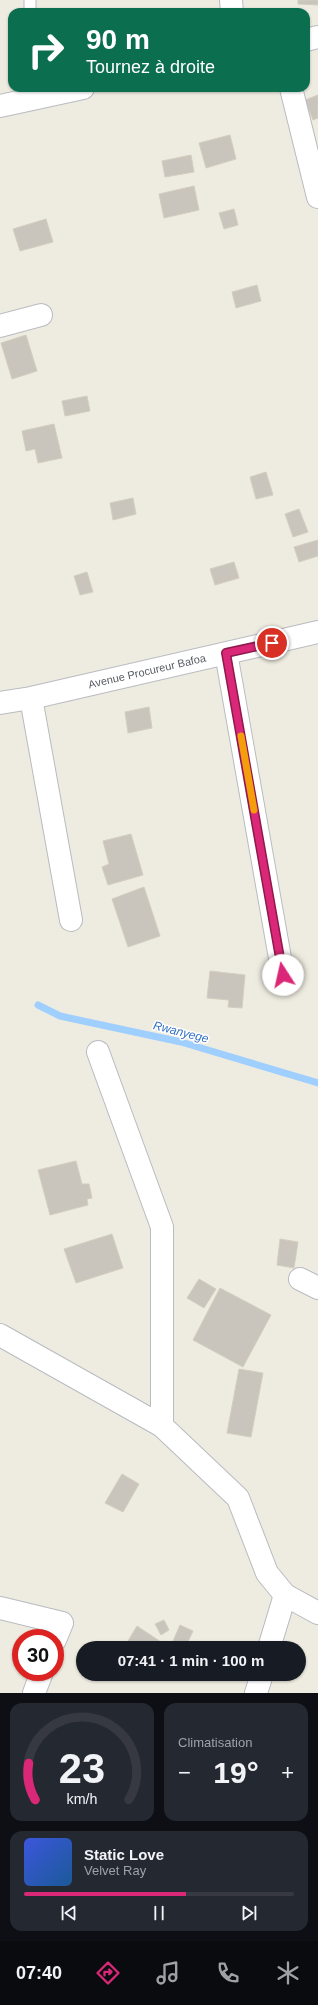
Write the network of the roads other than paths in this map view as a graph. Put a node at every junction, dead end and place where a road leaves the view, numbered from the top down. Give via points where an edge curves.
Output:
1 (50, 92) edge
2 (291, 92) edge
3 (34, 94) edge
4 (0, 106) edge
5 (318, 197) edge
6 (41, 315) dead end
7 (0, 326) edge
8 (318, 632) edge
9 (226, 653) junction
10 (31, 698) junction
11 (0, 703) edge
12 (71, 920) dead end
13 (283, 975) dead end
14 (98, 1052) dead end
15 (0, 1335) edge
16 (162, 1426) junction
17 (285, 1595) junction
18 (0, 1608) edge
19 (318, 1613) edge
20 (60, 1629) edge
21 (271, 1641) edge
22 (39, 1681) edge
23 (260, 1681) edge
24 (34, 1693) edge
25 (256, 1693) edge

1 - 3 street
2 - 5 street
3 - 4 street
6 - 7 street
8 - 9 street, Avenue Procureur Bafoa
9 - 10 street, Avenue Procureur Bafoa
9 - 13 street
10 - 11 street, Avenue Procureur Bafoa
10 - 12 street
14 - 16 street via 162,1227
15 - 16 street
16 - 17 street via 238,1498 267,1573
17 - 19 street
17 - 21 street
18 - 20 street via 62,1624
22 - 24 street
23 - 25 street

